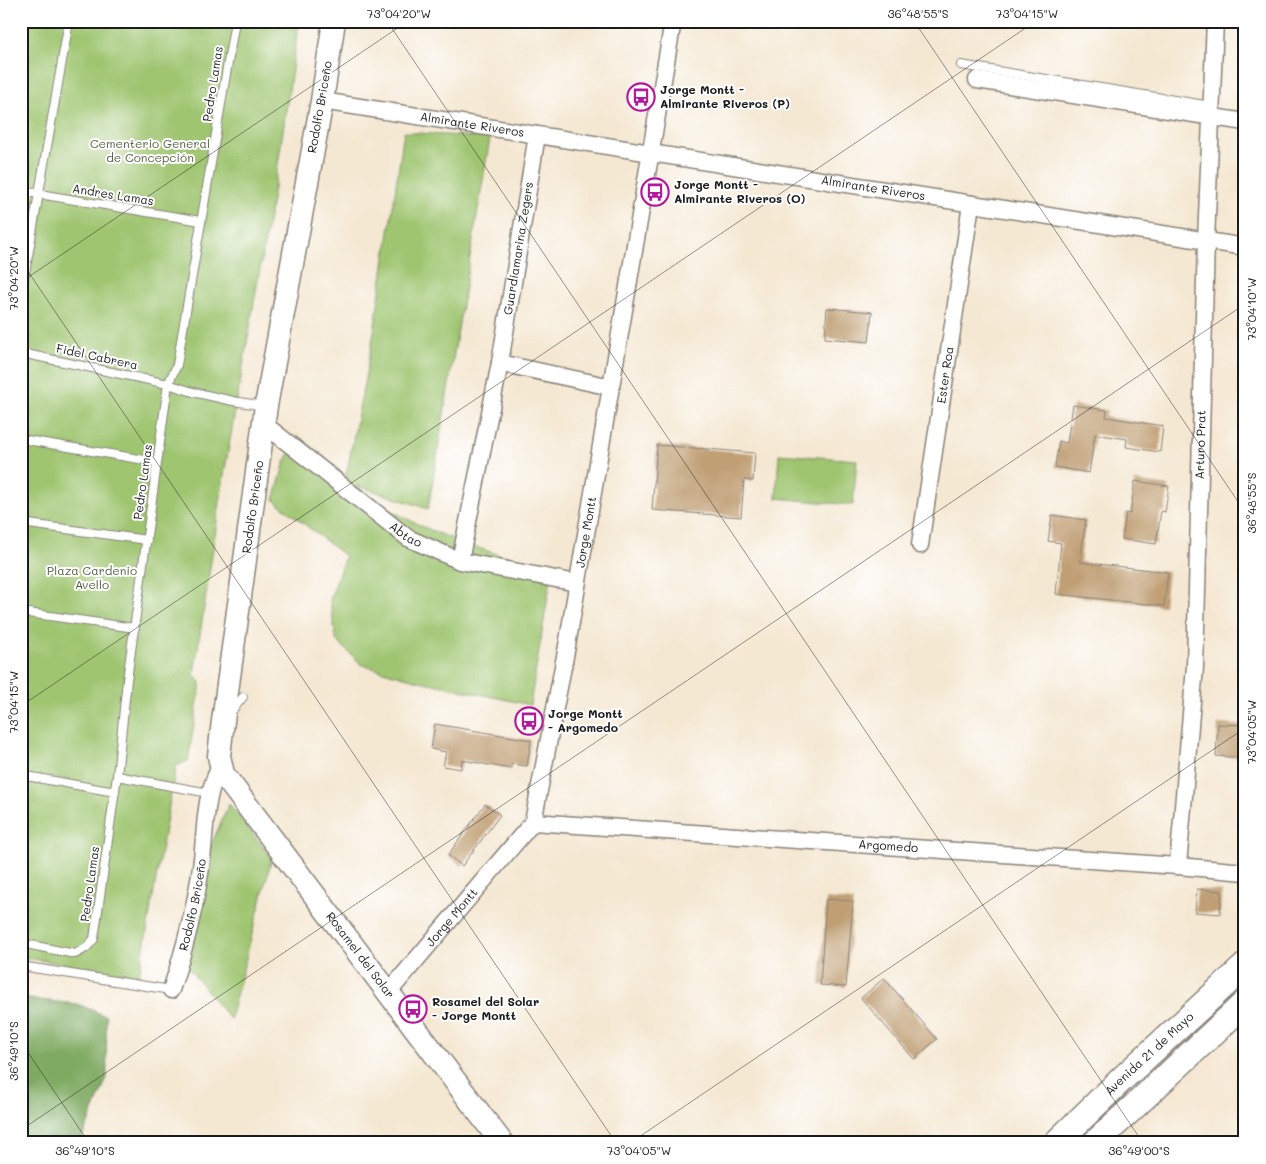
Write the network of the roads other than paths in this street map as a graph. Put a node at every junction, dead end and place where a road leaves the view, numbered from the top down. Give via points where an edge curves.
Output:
1 (70, 21) edge
2 (334, 21) edge
3 (673, 21) edge
4 (1215, 21) edge
5 (233, 22) edge
6 (961, 65) dead end
7 (977, 80) dead end
8 (322, 101) junction
9 (1211, 112) junction
10 (1245, 122) edge
11 (537, 135) junction
12 (650, 153) junction
13 (21, 191) edge
14 (39, 194) junction
15 (971, 204) junction
16 (201, 221) junction
17 (1206, 241) junction
18 (1245, 248) edge
19 (21, 296) edge
20 (21, 353) edge
21 (500, 363) junction
22 (168, 384) junction
23 (611, 387) junction
24 (265, 415) junction
25 (21, 440) edge
26 (157, 462) junction
27 (21, 523) edge
28 (147, 540) junction
29 (920, 546) dead end
30 (460, 562) junction
31 (577, 583) junction
32 (21, 612) edge
33 (135, 628) junction
34 (243, 697) dead end
35 (223, 721) junction
36 (220, 767) junction
37 (21, 775) edge
38 (117, 776) junction
39 (115, 792) junction
40 (209, 793) junction
41 (533, 822) junction
42 (1178, 866) junction
43 (1245, 872) edge
44 (21, 943) edge
45 (21, 966) edge
46 (1245, 966) edge
47 (171, 990) joint
48 (388, 993) junction
49 (1245, 1003) edge
50 (502, 1143) edge
51 (1056, 1143) edge
52 (1095, 1143) edge

1 - 14 lane
2 - 8 street, Rodolfo Briceño
3 - 12 street, Jorge Montt
4 - 9 street, Arturo Prat
5 - 16 lane, Pedro Lamas
6 - 9 lane
7 - 9 street
8 - 11 street, Almirante Riveros
8 - 24 street, Rodolfo Briceño
9 - 10 street
9 - 17 street, Arturo Prat
11 - 12 street, Almirante Riveros
11 - 21 street, Guardiamarina Zegers
12 - 15 street, Almirante Riveros
12 - 23 street, Jorge Montt
13 - 14 lane, Andres Lamas
14 - 16 lane, Andres Lamas
14 - 19 lane
15 - 17 street, Almirante Riveros
15 - 29 street, Ester Roa
16 - 22 lane, Pedro Lamas via 177,364
17 - 18 street, Almirante Riveros
17 - 42 street, Arturo Prat via 1195,667
20 - 22 lane, Fidel Cabrera
21 - 23 street
21 - 30 street, Guardiamarina Zegers
22 - 24 lane, Fidel Cabrera via 233,401
22 - 26 lane, Pedro Lamas
23 - 31 street, Jorge Montt
24 - 30 street, Abtao via 408,538
24 - 35 street, Rodolfo Briceño via 253,530
25 - 26 lane
26 - 28 lane, Pedro Lamas
27 - 28 lane
28 - 33 lane, Pedro Lamas
30 - 31 street, Abtao
31 - 41 street, Jorge Montt
32 - 33 lane
33 - 38 lane, Pedro Lamas
34 - 35 lane
35 - 36 street, Rodolfo Briceño
36 - 40 street, Rodolfo Briceño
36 - 48 street, Rosamel del Solar
37 - 39 lane
38 - 39 lane, Pedro Lamas
38 - 40 lane
39 - 44 lane, Pedro Lamas via 94,939 75,954
40 - 47 street, Rodolfo Briceño via 201,868
41 - 42 street, Argomedo
41 - 48 street, Jorge Montt
42 - 43 street, Argomedo
45 - 47 lane
46 - 51 main road, Avenida 21 de Mayo
48 - 50 street, Rosamel del Solar
49 - 52 main road

